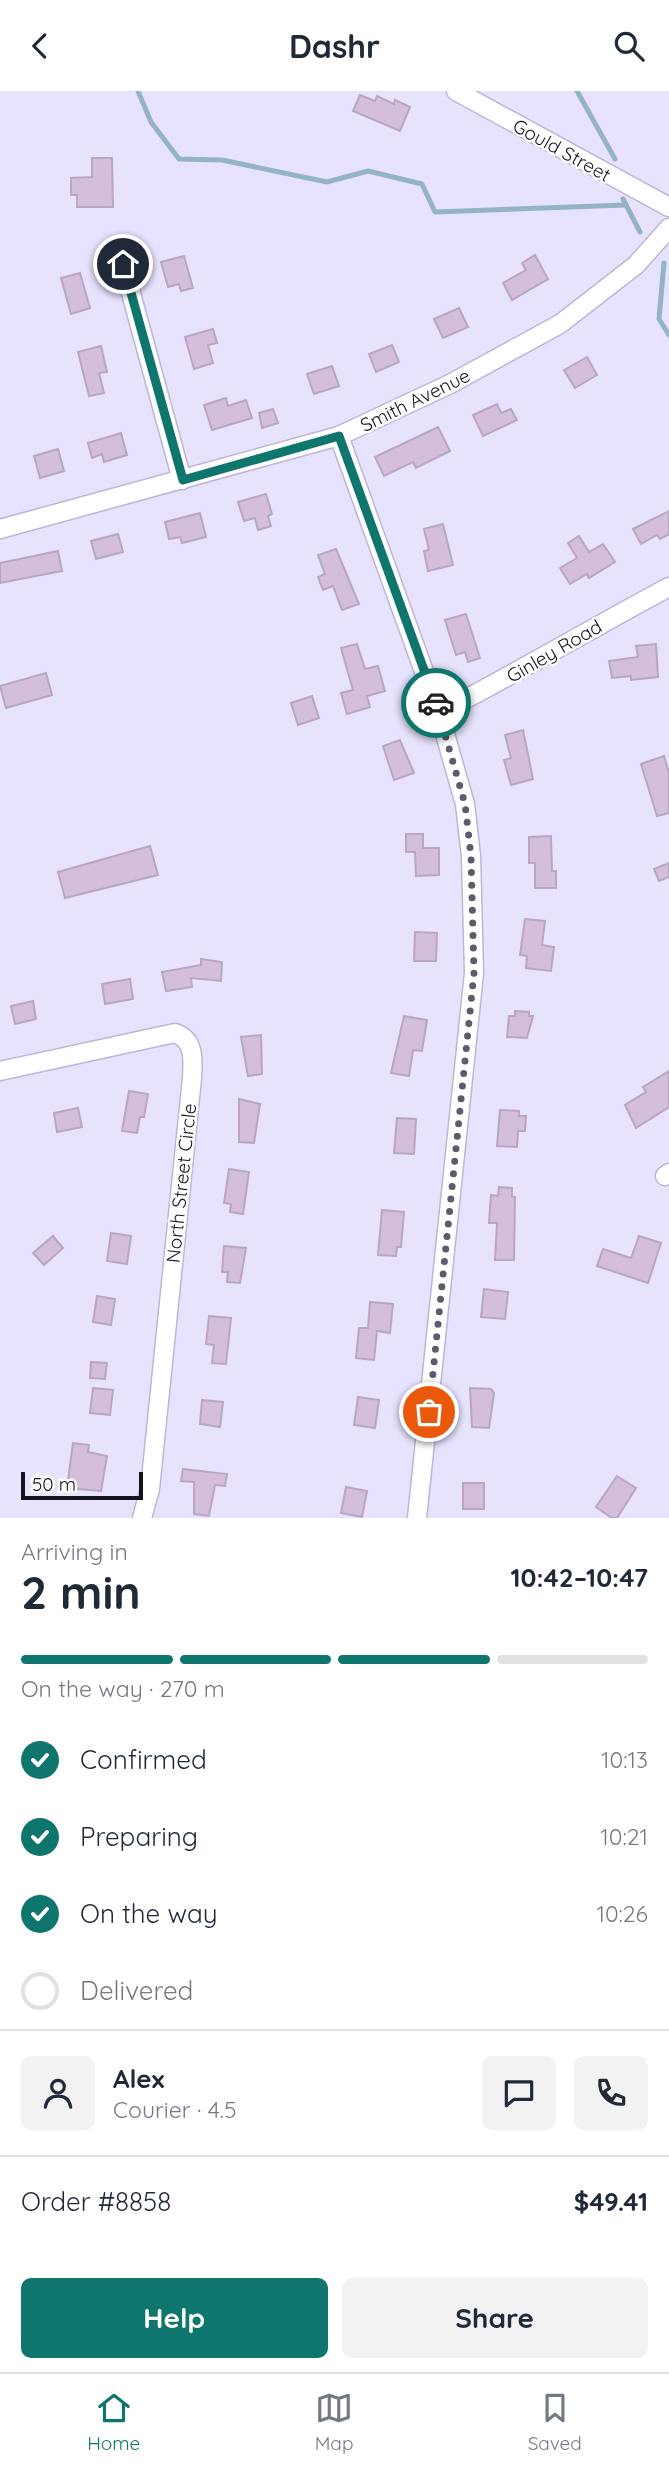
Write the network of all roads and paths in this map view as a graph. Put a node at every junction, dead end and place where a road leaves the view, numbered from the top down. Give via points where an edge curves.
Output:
1 (456, 91) edge
2 (669, 207) edge
3 (669, 228) edge
4 (123, 264) dead end
5 (339, 436) junction
6 (183, 480) junction
7 (0, 529) edge
8 (669, 587) edge
9 (439, 713) junction
10 (0, 1071) edge
11 (142, 1518) edge
12 (417, 1518) edge

1 - 2 street, Gould Street
3 - 5 street, Smith Avenue via 636,265 560,324 450,384
4 - 6 street
5 - 6 street, Smith Avenue
5 - 9 street
6 - 7 street, Smith Avenue
8 - 9 street, Ginley Road
9 - 12 street via 465,804 474,973
10 - 11 street, North Street Circle via 175,1033 192,1048 150,1489

